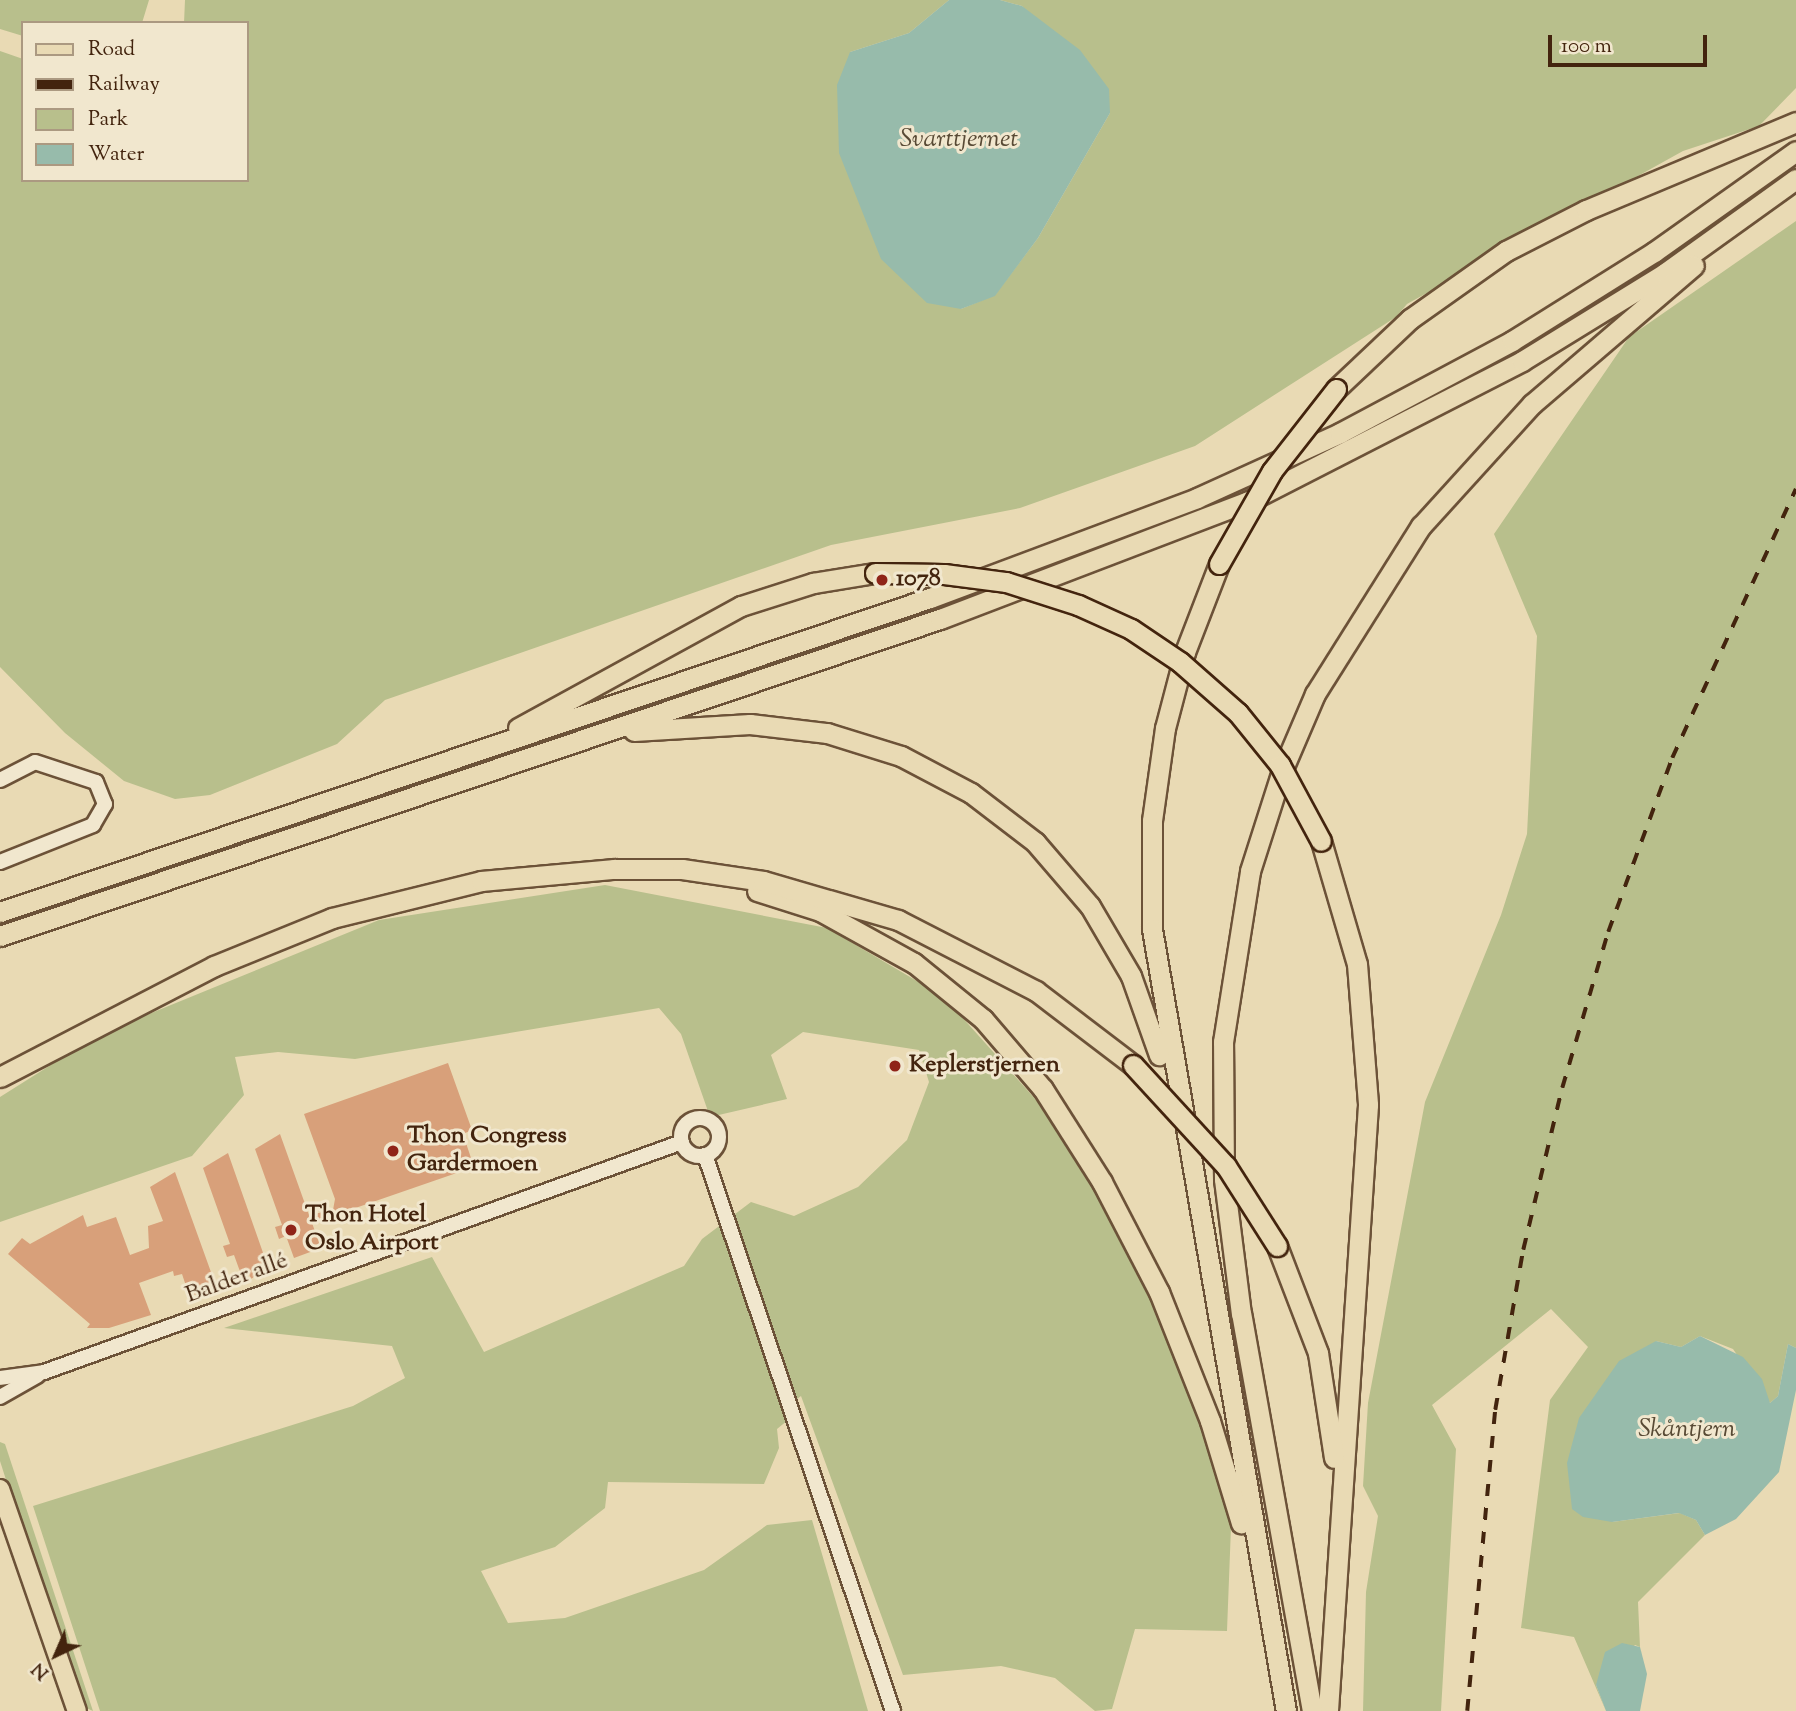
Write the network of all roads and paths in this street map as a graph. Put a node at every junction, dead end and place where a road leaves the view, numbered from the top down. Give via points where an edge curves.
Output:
1 (1796, 122) edge
2 (1796, 151) edge
3 (1796, 179) edge
4 (1772, 197) junction
5 (584, 740) junction
6 (464, 755) junction
7 (0, 780) edge
8 (0, 862) edge
9 (614, 869) junction
10 (0, 912) edge
11 (0, 936) edge
12 (0, 1077) edge
13 (682, 1142) junction
14 (1186, 1146) junction
15 (705, 1155) junction
16 (44, 1371) junction
17 (0, 1378) edge
18 (0, 1397) edge
19 (0, 1489) edge
20 (1340, 1501) junction
21 (1280, 1679) junction
22 (77, 1711) edge
23 (893, 1711) edge
24 (1286, 1711) edge
25 (1312, 1711) edge
26 (1328, 1711) edge

1 - 14 highway, bridge via 1586,210 1506,251 1410,319 1336,389 1272,471 1219,564 1175,687 1152,821 1152,929
2 - 6 highway via 1542,324 1390,408 1255,473 1020,567
3 - 4 highway
4 - 5 highway via 1532,355 1269,492 1031,587
4 - 25 highway via 1532,404 1434,509 1367,604 1315,694 1259,839 1229,985 1222,1146 1241,1314
5 - 11 highway
5 - 14 highway via 723,724 800,729 901,756 994,808 1056,863 1118,951 1155,1037
6 - 10 highway
6 - 20 highway, bridge via 734,608 797,587 875,573 944,574 1014,584 1087,608 1149,640 1238,713 1279,765 1321,841 1352,940 1367,1066 1366,1169
7 - 8 street via 35,762 96,782 106,804 93,825
9 - 12 highway via 481,881 332,918 214,966
9 - 20 highway, bridge via 682,869 763,881 898,919 1016,979 1133,1065 1221,1158 1277,1246 1318,1353
9 - 21 highway via 734,885 848,925 939,981 1027,1068 1102,1182 1177,1334 1227,1473 1268,1660
13 - 15 street via 693,1154
13 - 15 street via 691,1120 709,1120 719,1137
13 - 16 street, Balder allé
14 - 21 highway
15 - 23 street
16 - 17 street, Balder allé
16 - 18 street, Balder allé
19 - 22 main road
20 - 26 highway
21 - 24 highway

